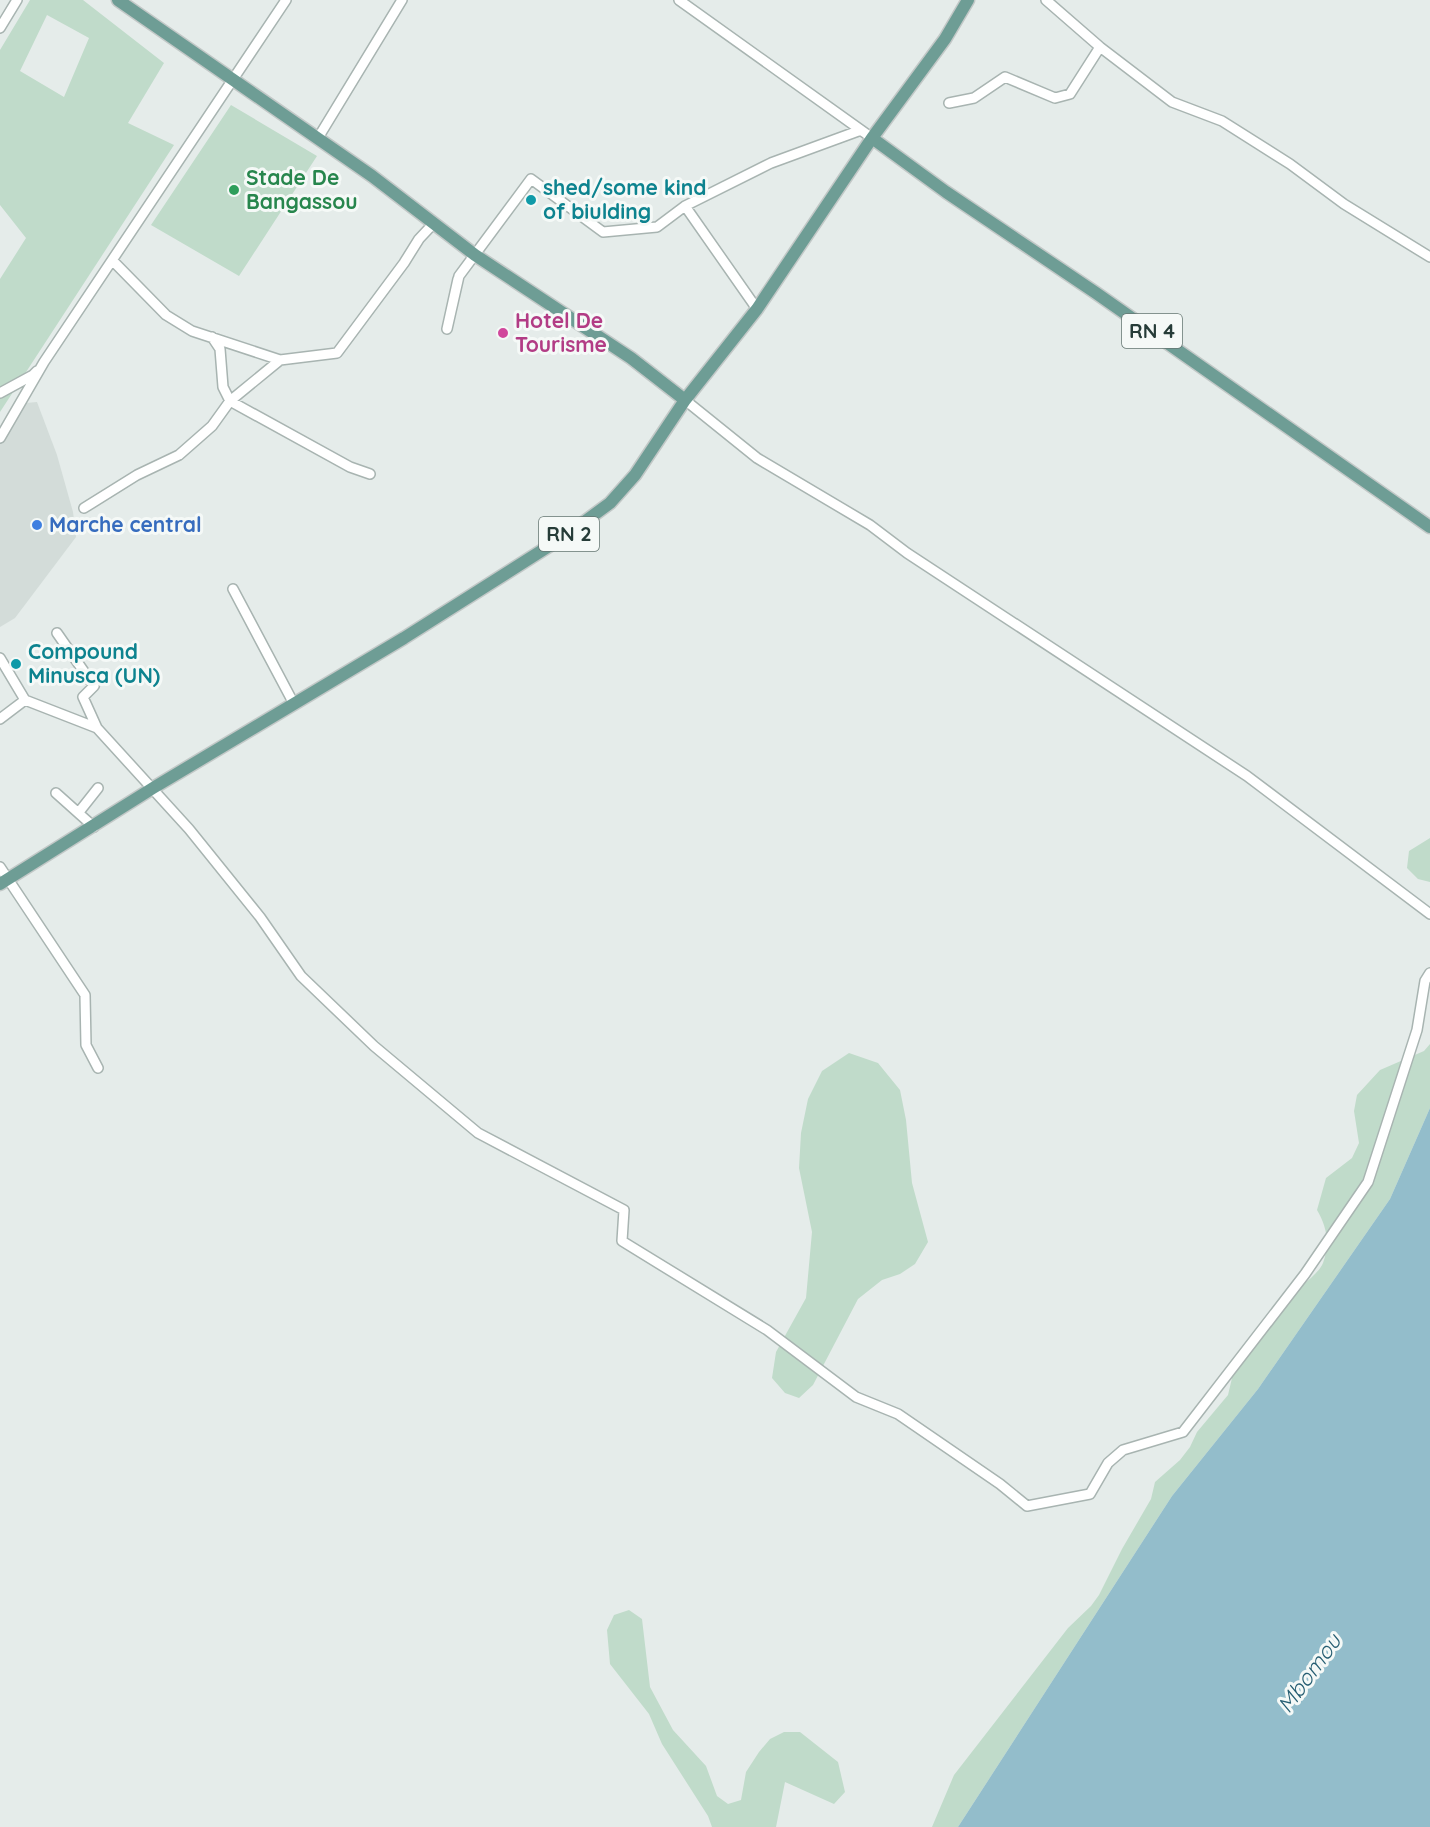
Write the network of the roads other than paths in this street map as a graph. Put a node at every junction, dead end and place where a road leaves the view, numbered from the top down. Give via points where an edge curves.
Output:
1 (17, 0) edge
2 (118, 0) edge
3 (286, 0) edge
4 (402, 0) edge
5 (679, 0) edge
6 (968, 0) edge
7 (1046, 0) edge
8 (0, 28) edge
9 (1100, 47) junction
10 (233, 81) junction
11 (950, 104) dead end
12 (861, 130) junction
13 (318, 138) junction
14 (872, 138) junction
15 (685, 206) junction
16 (434, 223) junction
17 (475, 255) junction
18 (1430, 257) edge
19 (113, 261) junction
20 (458, 279) dead end
21 (757, 309) junction
22 (212, 338) junction
23 (280, 360) junction
24 (44, 362) junction
25 (0, 393) edge
26 (685, 400) junction
27 (230, 401) junction
28 (0, 438) edge
29 (370, 474) dead end
30 (84, 508) dead end
31 (1430, 526) edge
32 (233, 589) dead end
33 (57, 633) dead end
34 (0, 658) edge
35 (25, 700) junction
36 (294, 704) junction
37 (0, 718) edge
38 (97, 728) junction
39 (98, 788) dead end
40 (153, 788) junction
41 (56, 793) dead end
42 (79, 812) junction
43 (94, 827) junction
44 (0, 867) edge
45 (4, 882) edge
46 (1430, 914) edge
47 (1430, 972) edge
48 (98, 1068) dead end

1 - 8 street
2 - 10 main road
3 - 10 street
4 - 13 street
5 - 12 street
6 - 14 main road, RN 2 via 945,39
7 - 9 street
9 - 11 street via 1070,94 1055,98 1005,77 974,98
9 - 18 street via 1172,102 1222,121
10 - 13 main road
10 - 19 street
12 - 14 street
12 - 15 street via 771,163
13 - 16 main road
14 - 21 main road, RN 2
14 - 31 main road, RN 4
15 - 17 street via 657,227 603,232 531,179
15 - 21 street
16 - 17 main road
16 - 23 street via 337,353
17 - 20 street via 459,276 447,329
17 - 26 main road via 631,358
19 - 22 street via 165,315
19 - 24 street
21 - 26 main road, RN 2
22 - 23 street
22 - 27 street via 220,350 224,387
23 - 27 street
24 - 25 street via 33,375
24 - 28 street
26 - 36 main road, RN 2 via 635,475 610,503 487,586
26 - 46 street via 757,458 870,525 1247,776
27 - 29 street via 350,467
27 - 30 street via 212,426 178,455 136,475
32 - 36 street
33 - 38 street via 94,686 83,697
34 - 35 street
35 - 37 street
35 - 38 street
36 - 40 main road, RN 2
38 - 40 street
39 - 42 street
40 - 43 main road, RN 2
40 - 47 street via 260,917 301,976 374,1046 478,1133 624,1210 622,1241 767,1330 856,1397 898,1414 1027,1506 1090,1494 1108,1462 1123,1450 1183,1432 1305,1274 1368,1182 1417,1030
41 - 42 street
42 - 43 street
43 - 45 main road, RN 2
44 - 45 street
45 - 48 street via 85,995 86,1045

